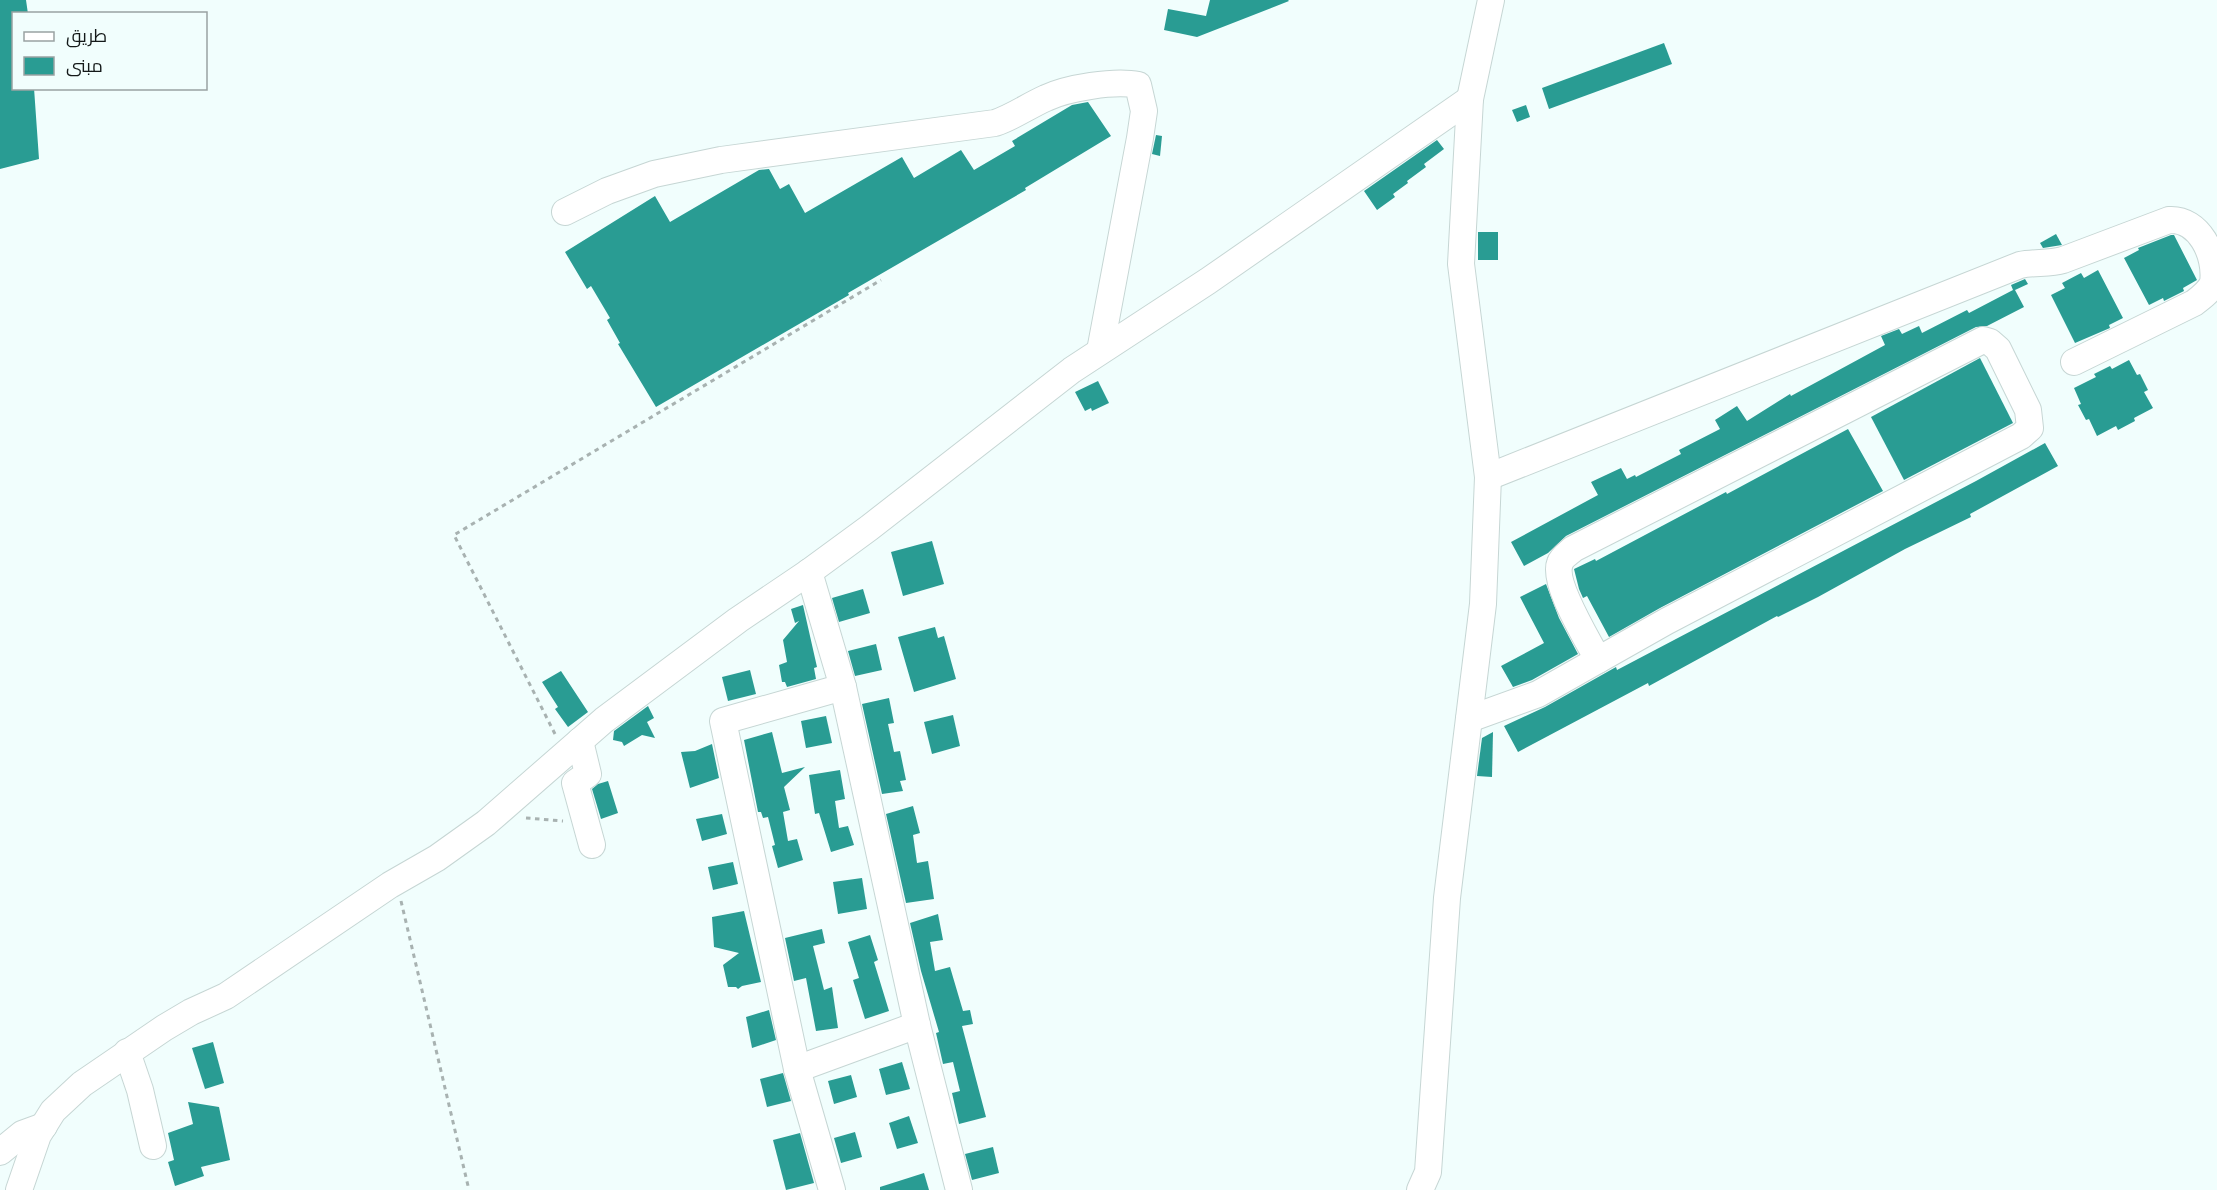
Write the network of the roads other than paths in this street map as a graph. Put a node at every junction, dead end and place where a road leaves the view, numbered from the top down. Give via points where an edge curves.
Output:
1 (1491, 0) edge
2 (1470, 99) junction
3 (565, 212) dead end
4 (1100, 351) junction
5 (2074, 362) dead end
6 (1488, 477) junction
7 (809, 572) junction
8 (1598, 660) junction
9 (843, 687) junction
10 (1469, 719) junction
11 (572, 747) junction
12 (589, 834) road end
13 (917, 1025) junction
14 (127, 1053) junction
15 (797, 1069) junction
16 (44, 1126) junction
17 (153, 1146) dead end
18 (0, 1152) edge
19 (19, 1190) edge
20 (832, 1190) edge
21 (959, 1190) edge
22 (1420, 1190) edge

1 - 2 street
2 - 4 street
2 - 6 street via 1461,264
3 - 4 street via 654,174 721,160 995,123 1048,96 1103,83 1138,85 1144,111
4 - 7 street
5 - 6 street via 2205,295 2212,285 2215,264 2204,237 2188,223 2169,220 2063,260 2020,265
6 - 10 street via 1483,604
7 - 9 street
7 - 11 street via 738,620
8 - 8 street via 2021,436 2030,428 2028,410 1998,349 1983,340 1573,549 1560,562 1558,572
8 - 10 street via 1539,694
9 - 13 street
9 - 15 street via 723,721
10 - 22 street via 1447,898 1428,1172
11 - 12 street via 588,774 575,783
11 - 14 street via 486,823 437,858 226,996 179,1019
13 - 15 street
13 - 21 street
14 - 16 street via 82,1084 53,1111
14 - 17 street
15 - 20 street
16 - 18 street via 21,1134
16 - 19 street

